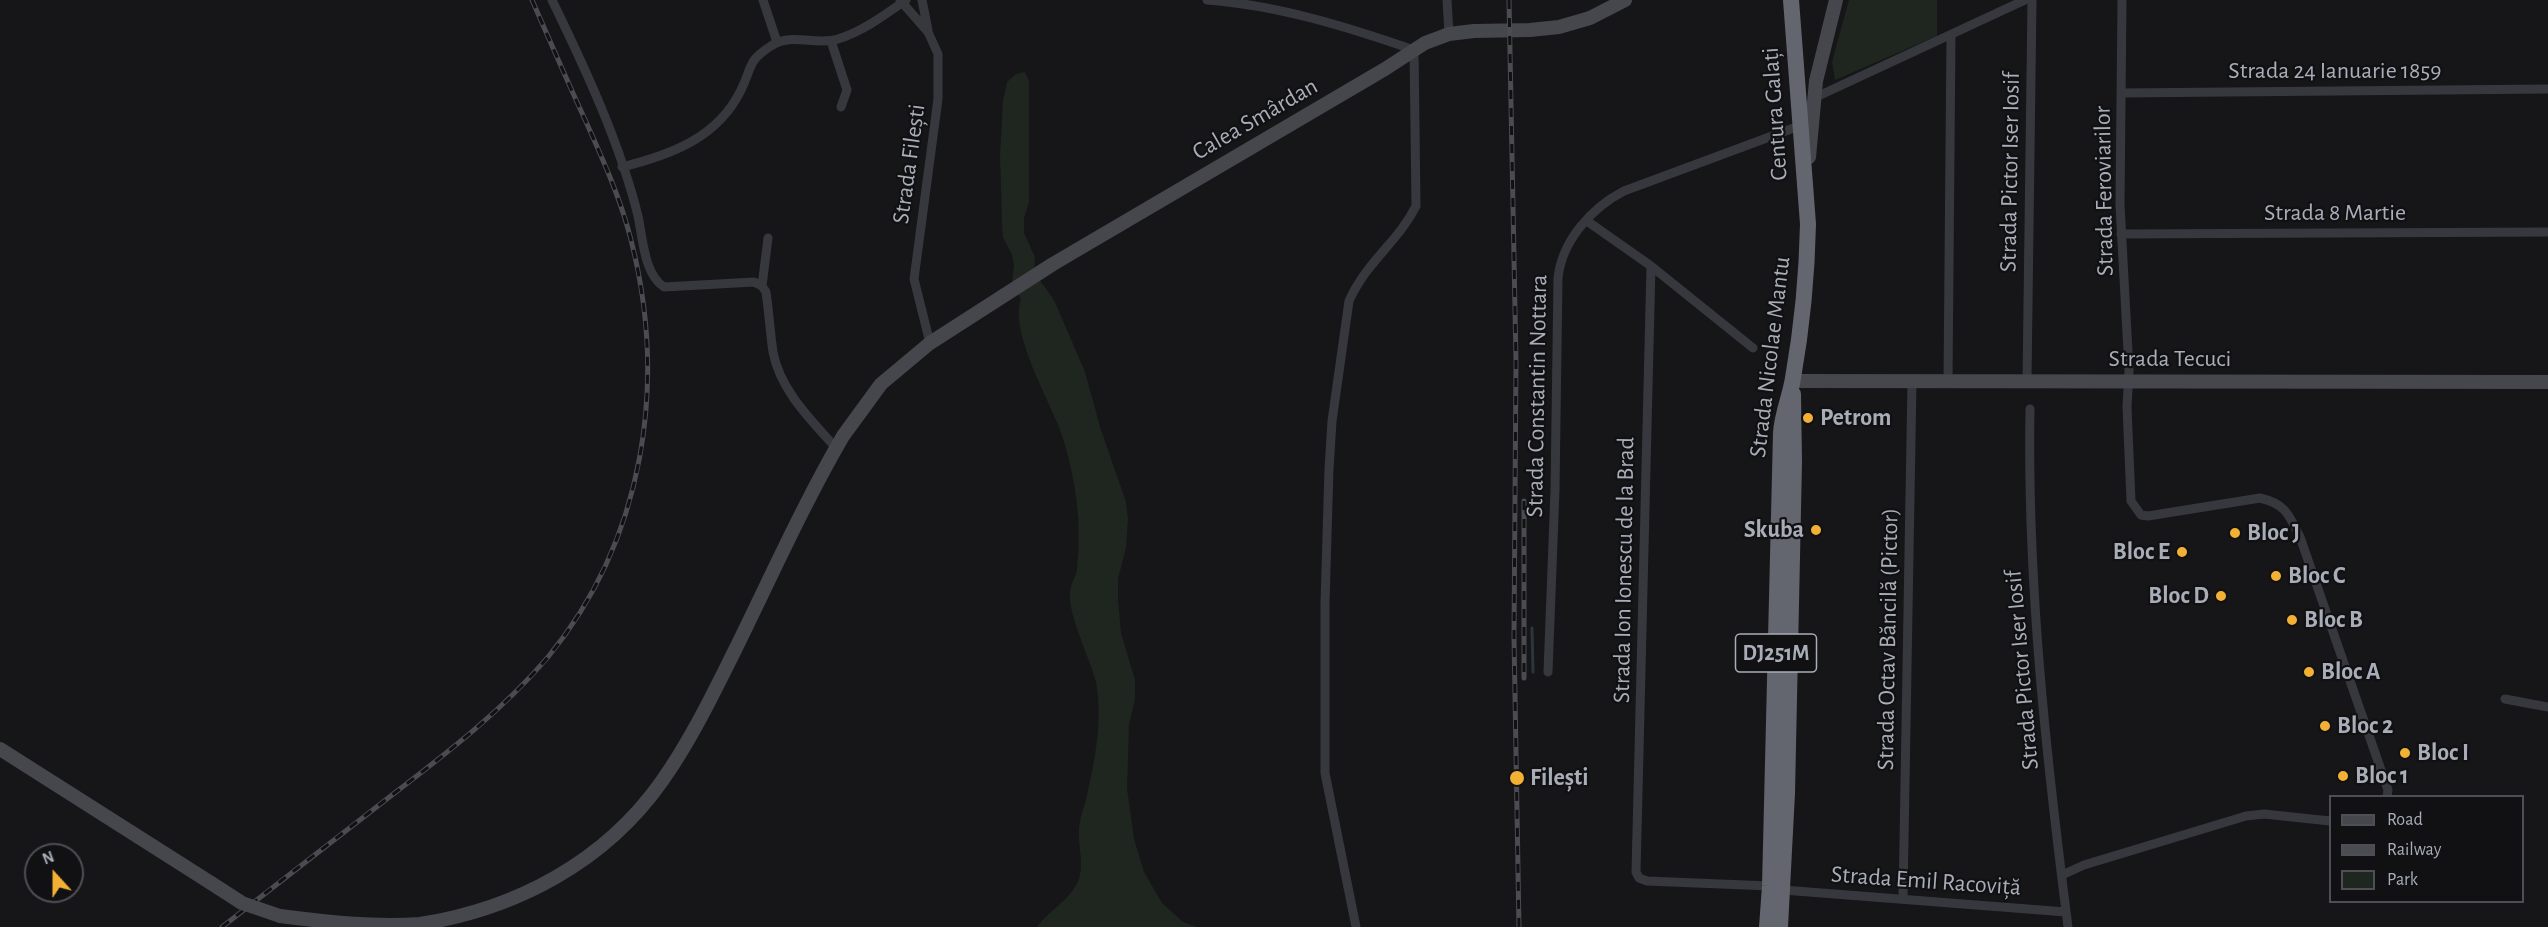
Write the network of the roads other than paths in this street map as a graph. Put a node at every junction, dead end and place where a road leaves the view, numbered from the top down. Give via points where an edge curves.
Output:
1 (552, 0) edge
2 (763, 0) edge
3 (922, 0) edge
4 (1207, 0) edge
5 (1447, 0) edge
6 (1624, 0) edge
7 (1791, 0) edge
8 (1836, 0) edge
9 (2025, 0) edge
10 (2032, 0) edge
11 (2122, 0) edge
12 (903, 1) edge
13 (928, 32) junction
14 (1449, 34) junction
15 (1951, 35) junction
16 (831, 41) junction
17 (777, 42) junction
18 (1414, 50) junction
19 (2548, 88) edge
20 (2122, 93) junction
21 (1814, 98) junction
22 (841, 107) dead end
23 (1799, 126) junction
24 (622, 167) junction
25 (1587, 220) junction
26 (1808, 224) junction
27 (2548, 232) edge
28 (2121, 234) junction
29 (768, 238) dead end
30 (1651, 266) junction
31 (762, 286) junction
32 (930, 343) junction
33 (1753, 348) dead end
34 (1793, 381) junction
35 (1912, 381) junction
36 (1948, 381) junction
37 (2027, 381) junction
38 (2129, 381) junction
39 (2548, 382) edge
40 (2030, 409) dead end
41 (836, 448) junction
42 (1548, 672) dead end
43 (2505, 699) dead end
44 (2548, 707) edge
45 (0, 749) edge
46 (2387, 795) edge
47 (2329, 821) edge
48 (1637, 875) joint
49 (2062, 875) junction
50 (1777, 888) junction
51 (1903, 898) junction
52 (2066, 912) junction
53 (1356, 927) edge
54 (1767, 927) edge
55 (1780, 927) edge
56 (2068, 927) edge

1 - 24 street via 601,107
2 - 17 street
3 - 13 street
4 - 18 street via 1282,12
5 - 14 street
6 - 14 main road, Calea Smârdan via 1590,18 1559,27
7 - 23 highway, Centura Galați
8 - 21 main road, DJ251M via 1820,55
9 - 15 street
10 - 37 street, Strada Pictor Iser Iosif
11 - 20 street, Strada Feroviarilor
12 - 13 street, Strada Filești
12 - 16 street via 848,35
13 - 32 street, Strada Filești via 938,54 938,99 914,279
14 - 18 main road, Calea Smârdan
15 - 21 street
15 - 36 street
16 - 17 street
16 - 22 street via 847,90
17 - 24 street via 747,69 733,104 691,144
18 - 32 main road, Calea Smârdan via 1053,264
18 - 53 street via 1416,206 1408,221 1367,268 1349,301 1332,421 1325,603 1325,773
19 - 20 street, Strada 24 Ianuarie 1859
20 - 28 street, Strada Feroviarilor
21 - 26 main road, DJ251M
23 - 25 street, Strada Constantin Nottara via 1624,190
23 - 26 highway, Centura Galați
24 - 31 street via 651,275 659,283 664,287 754,282
25 - 30 street
25 - 42 street, Strada Constantin Nottara via 1566,246 1558,278
26 - 34 highway, Strada Nicolae Mantu / DJ251M via 1805,291
27 - 28 street, Strada 8 Martie
28 - 38 street, Strada Feroviarilor
29 - 31 street
30 - 33 street
30 - 48 street, Strada Ion Ionescu de la Brad
31 - 41 street via 781,375 802,410
32 - 41 main road, Calea Smârdan via 881,384 861,407
34 - 35 main road, Strada Tecuci
34 - 50 highway, DJ251M via 1794,462
35 - 36 main road, Strada Tecuci
35 - 51 street, Strada Octav Băncilă (Pictor)
36 - 37 main road, Strada Tecuci
37 - 38 main road, Strada Tecuci
38 - 39 main road, Strada Tecuci
38 - 46 street, Strada Feroviarilor via 2131,495 2141,515 2260,498 2284,507 2300,537
40 - 49 street, Strada Pictor Iser Iosif via 2028,479 2034,600
41 - 45 main road, Calea Smârdan, bridge via 705,709 662,780 606,842 560,876 488,909 418,924 349,926 280,916 242,903
43 - 44 street
47 - 49 street via 2264,814 2246,816
48 - 50 street, Strada Emil Racoviță via 1647,881
49 - 52 street, Strada Pictor Iser Iosif
50 - 51 street, Strada Emil Racoviță
50 - 54 highway, DJ251M
50 - 55 highway, DJ251M
51 - 52 street, Strada Emil Racoviță
52 - 56 street, Strada Pictor Iser Iosif

